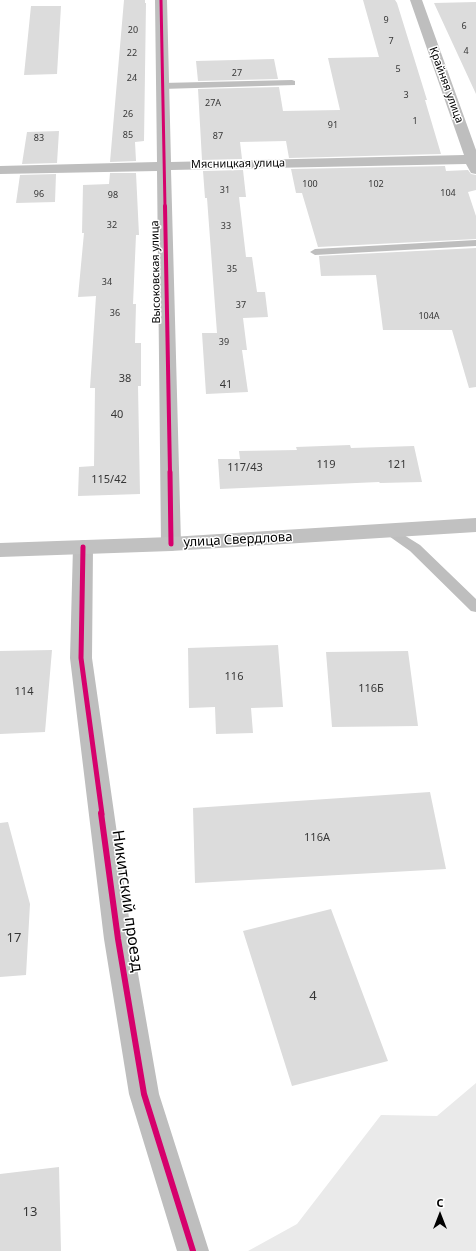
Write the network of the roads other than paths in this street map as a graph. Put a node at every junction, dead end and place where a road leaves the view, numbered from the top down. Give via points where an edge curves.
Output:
1 (160, 0) edge
2 (416, 0) edge
3 (292, 83) dead end
4 (162, 86) junction
5 (475, 162) edge
6 (164, 166) junction
7 (0, 170) edge
8 (476, 243) edge
9 (315, 252) dead end
10 (476, 525) edge
11 (391, 531) junction
12 (171, 544) junction
13 (83, 547) junction
14 (0, 550) edge
15 (476, 606) edge
16 (193, 1251) edge

1 - 4 street, Высоковская улица
2 - 5 street, Крайняя улица
3 - 4 lane
4 - 6 street, Высоковская улица
5 - 6 street, Мясницкая улица
6 - 7 street, Мясницкая улица
6 - 12 street, Высоковская улица
8 - 9 lane
10 - 11 street, улица Свердлова
11 - 12 street, улица Свердлова
11 - 15 lane via 415,548
12 - 13 street, улица Свердлова
13 - 14 street, улица Свердлова
13 - 16 street, Никитский проезд via 81,658 118,939 144,1094

